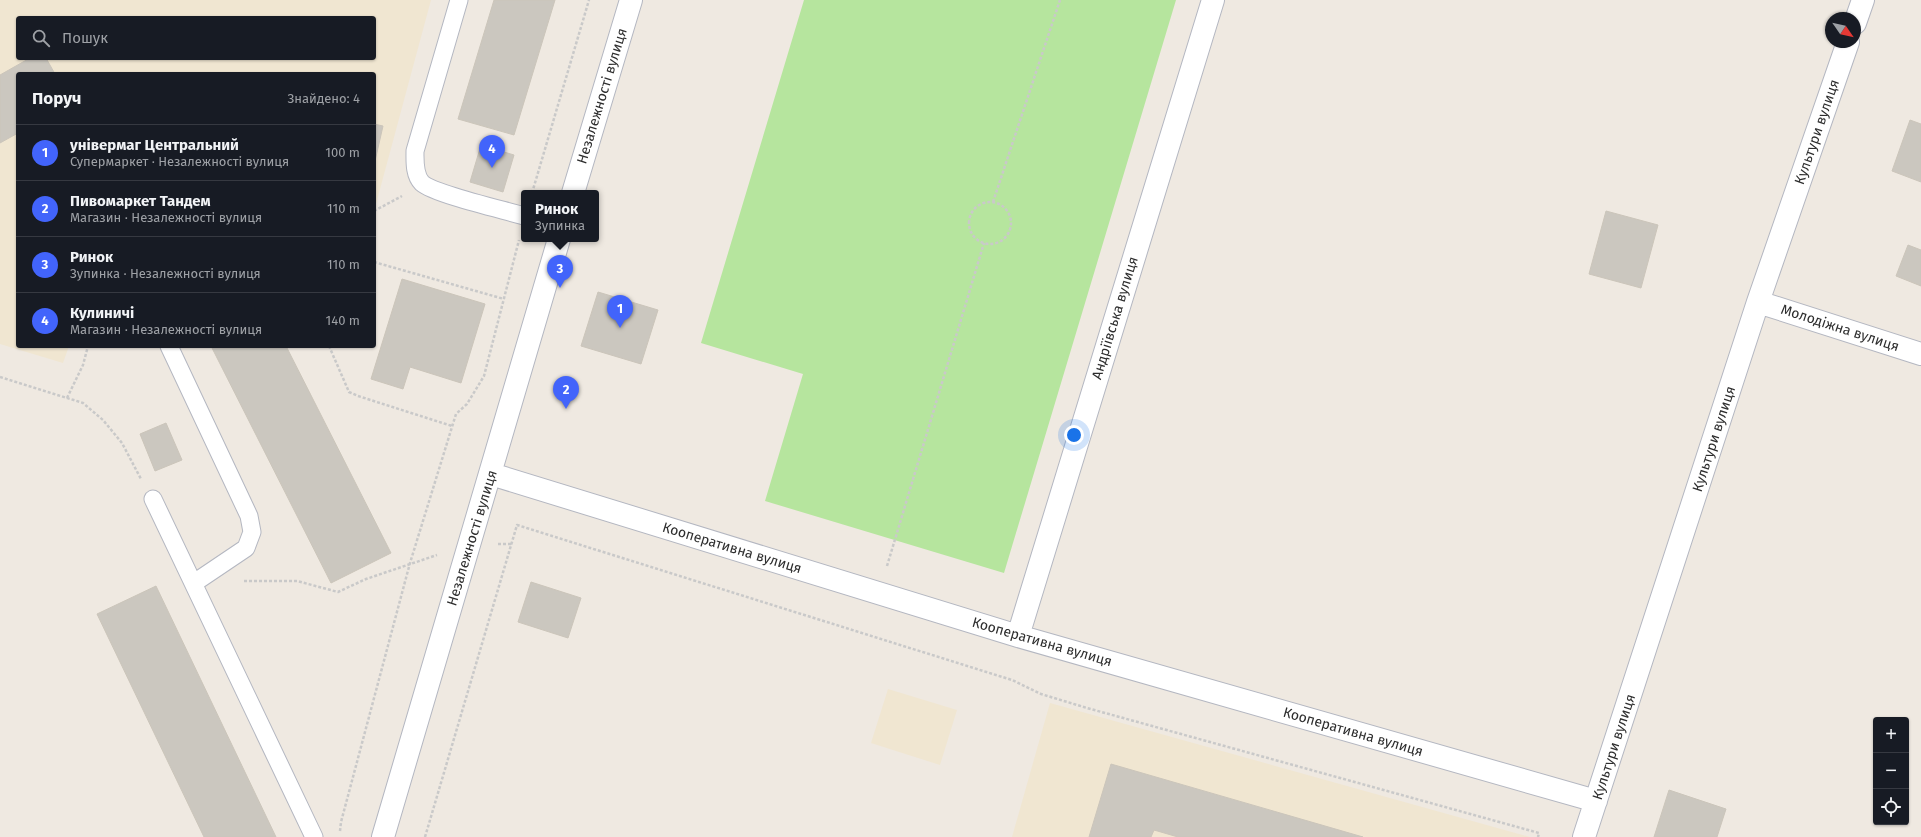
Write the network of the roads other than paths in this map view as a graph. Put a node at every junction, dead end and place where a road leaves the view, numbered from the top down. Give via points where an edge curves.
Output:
1 (459, 0) edge
2 (631, 0) edge
3 (1212, 0) edge
4 (1863, 0) edge
5 (1859, 12) edge
6 (1846, 48) edge
7 (574, 190) edge
8 (521, 215) edge
9 (558, 242) edge
10 (1758, 302) junction
11 (170, 348) edge
12 (1921, 354) edge
13 (491, 474) junction
14 (153, 498) road end
15 (194, 583) junction
16 (1018, 636) junction
17 (1596, 802) junction
18 (314, 837) edge
19 (383, 837) edge
20 (1584, 837) edge

1 - 8 lane via 415,151 415,170 421,183 437,191
2 - 7 street, Незалежності вулиця
3 - 16 street, Андріївська вулиця
4 - 5 street
6 - 10 street, Культури вулиця
9 - 13 street, Незалежності вулиця
10 - 12 street, Молодіжна вулиця
10 - 17 street, Культури вулиця
11 - 15 lane via 249,516 252,532 246,548
13 - 16 street, Кооперативна вулиця
13 - 19 street, Незалежності вулиця
14 - 15 lane
15 - 18 lane
16 - 17 street, Кооперативна вулиця
17 - 20 street, Культури вулиця

